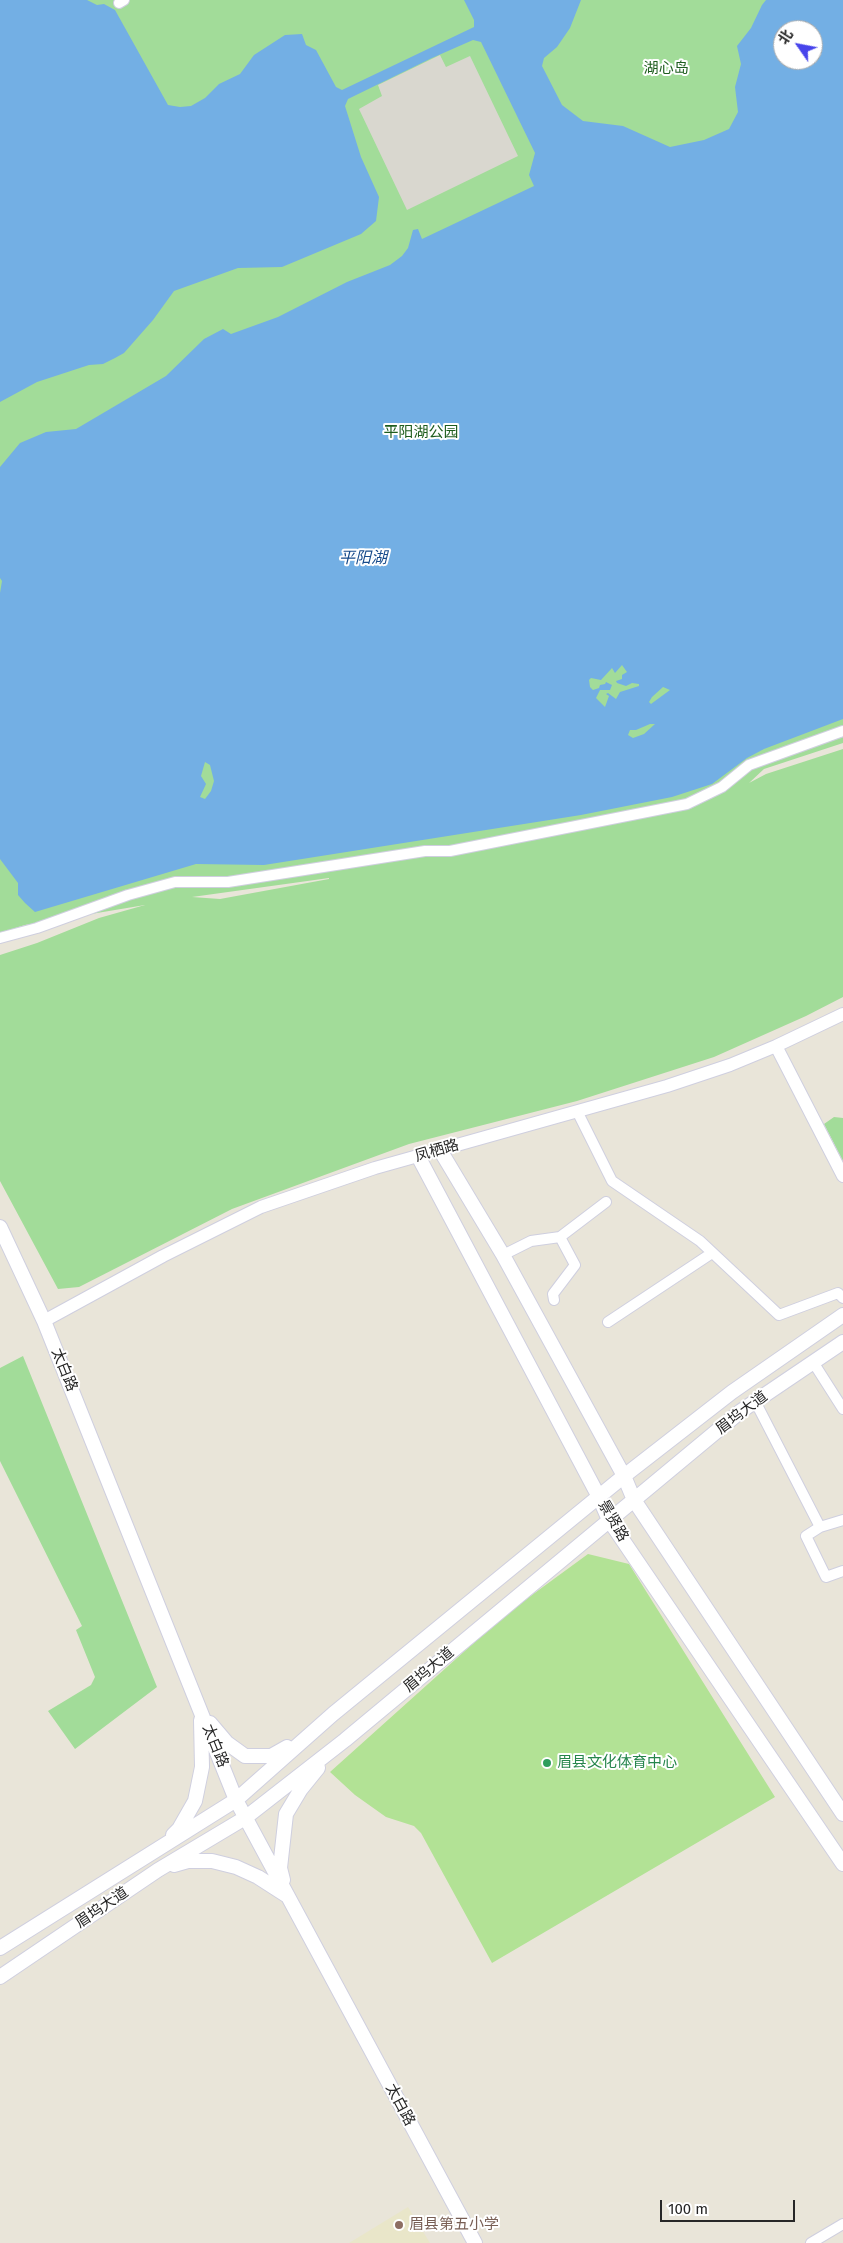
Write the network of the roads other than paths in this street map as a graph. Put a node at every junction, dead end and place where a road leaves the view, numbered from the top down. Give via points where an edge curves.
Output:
1 (843, 731) edge
2 (0, 938) edge
3 (843, 1014) edge
4 (776, 1046) junction
5 (577, 1111) junction
6 (440, 1150) junction
7 (418, 1156) junction
8 (843, 1176) edge
9 (606, 1202) dead end
10 (0, 1227) edge
11 (560, 1237) junction
12 (712, 1253) junction
13 (503, 1255) junction
14 (843, 1298) edge
15 (554, 1300) dead end
16 (843, 1315) edge
17 (44, 1321) junction
18 (608, 1322) dead end
19 (843, 1342) edge
20 (813, 1362) junction
21 (755, 1401) junction
22 (841, 1401) edge
23 (624, 1476) junction
24 (599, 1497) junction
25 (634, 1500) junction
26 (610, 1520) junction
27 (843, 1520) edge
28 (820, 1528) junction
29 (843, 1571) edge
30 (201, 1711) junction
31 (308, 1736) junction
32 (334, 1748) junction
33 (236, 1800) junction
34 (843, 1814) edge
35 (245, 1818) junction
36 (152, 1853) junction
37 (843, 1864) edge
38 (158, 1870) junction
39 (287, 1896) junction
40 (0, 1948) edge
41 (0, 1977) edge
42 (843, 2224) edge
43 (475, 2243) edge
44 (811, 2243) edge

1 - 2 street via 749,765 722,788 687,804 450,851 425,851 228,882 175,882
3 - 4 street, 凤栖路
4 - 5 street, 凤栖路 via 667,1086
4 - 8 street
5 - 6 street, 凤栖路
5 - 12 street via 612,1181 700,1241
6 - 7 street, 凤栖路
6 - 13 main road, 景贤路
7 - 17 street, 凤栖路 via 261,1207
7 - 24 main road, 景贤路
9 - 11 street
10 - 17 main road, 太白路
11 - 13 street via 531,1241
11 - 15 street via 575,1265 553,1294
12 - 14 street via 779,1315 838,1293
12 - 18 street
13 - 23 main road, 景贤路
16 - 23 main road, 眉坞大道 via 732,1392
17 - 30 main road, 太白路
19 - 20 main road, 眉坞大道
20 - 21 main road, 眉坞大道
20 - 22 street
21 - 25 main road, 眉坞大道
21 - 28 street
23 - 24 main road, 眉坞大道
23 - 25 main road, 景贤路
24 - 26 main road, 景贤路
24 - 31 main road, 眉坞大道
25 - 26 main road, 眉坞大道
25 - 34 main road, 景贤路
26 - 32 main road, 眉坞大道
26 - 37 main road, 景贤路
27 - 28 street
28 - 29 street via 806,1536 826,1576
30 - 31 main road via 227,1743 245,1756 271,1756
30 - 33 main road, 太白路
30 - 36 main road via 202,1767 195,1801 179,1830
31 - 33 main road, 眉坞大道
32 - 35 main road, 眉坞大道
32 - 39 main road via 301,1789 286,1814 280,1868
33 - 35 main road, 太白路
33 - 36 main road, 眉坞大道
35 - 38 main road, 眉坞大道
35 - 39 main road, 太白路
36 - 40 main road, 眉坞大道
38 - 39 main road via 188,1861 212,1861 258,1877
38 - 41 main road, 眉坞大道
39 - 43 main road, 太白路
42 - 44 street

